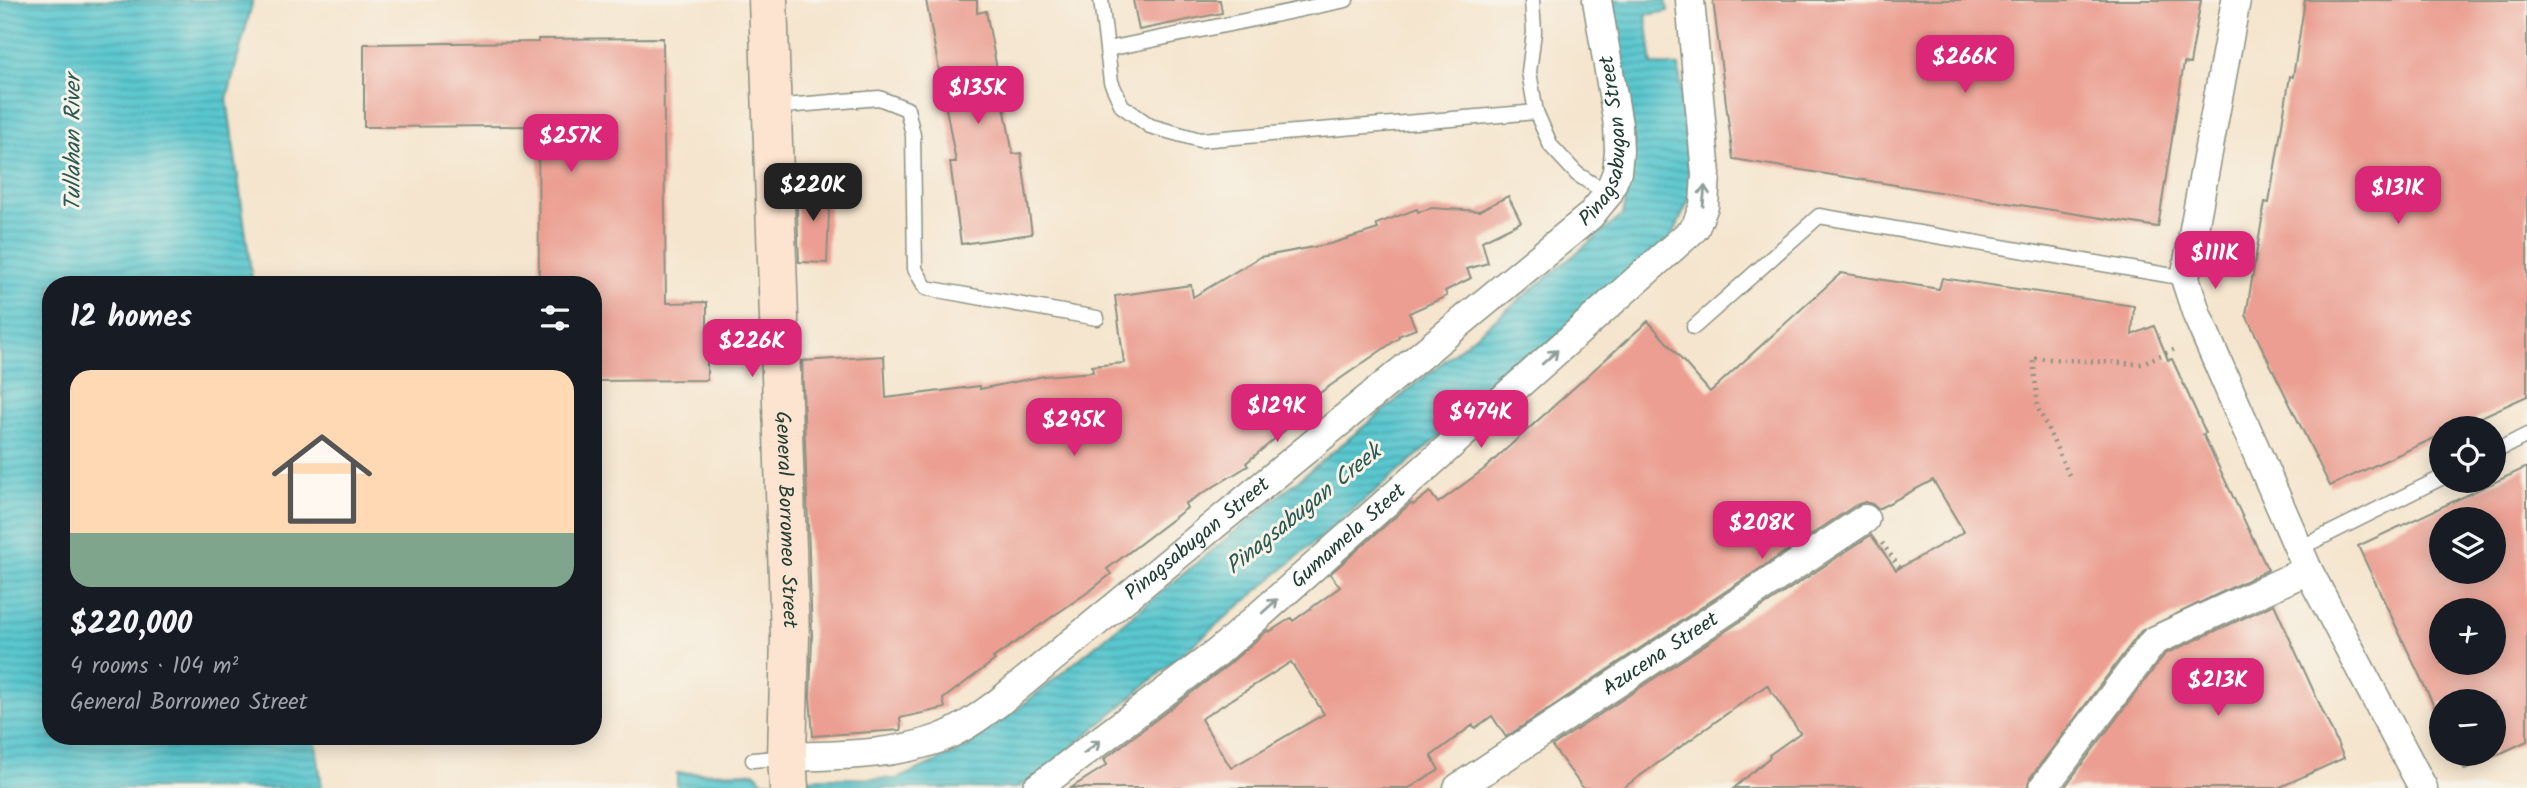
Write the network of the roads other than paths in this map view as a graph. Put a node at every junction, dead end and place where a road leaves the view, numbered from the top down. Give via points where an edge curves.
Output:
1 (768, 0) edge
2 (1101, 0) edge
3 (1346, 0) edge
4 (1532, 0) edge
5 (1597, 0) edge
6 (1690, 0) edge
7 (2236, 0) edge
8 (1108, 49) junction
9 (772, 107) junction
10 (1535, 112) junction
11 (1608, 194) junction
12 (2185, 278) junction
13 (1097, 318) dead end
14 (1694, 327) dead end
15 (2527, 435) edge
16 (2506, 446) edge
17 (2429, 485) edge
18 (1865, 519) dead end
19 (2303, 560) junction
20 (780, 772) edge
21 (1037, 788) edge
22 (1458, 788) edge
23 (2043, 788) edge
24 (2423, 788) edge

1 - 9 street, General Borromeo Street
2 - 8 lane
3 - 8 lane
4 - 10 lane via 1529,72
5 - 11 street, Pinagsabugan Street via 1618,125 1617,172
21 -> 6 street, Gumamela Steet via 1218,652 1695,228 1704,206 1706,174
7 - 12 street
8 - 10 lane via 1111,82 1122,106 1150,126 1200,140
9 - 13 lane via 879,98 907,109 914,135 915,270 926,288
9 - 20 street, General Borromeo Street via 790,636
10 - 11 lane via 1551,146 1577,174
11 - 20 street, Pinagsabugan Street via 1562,242 968,725 906,748
12 - 14 lane via 1819,216
12 - 19 street
15 - 16 lane
17 - 19 lane
18 - 22 street, Azucena Street
19 - 23 street via 2154,641
19 - 24 street

